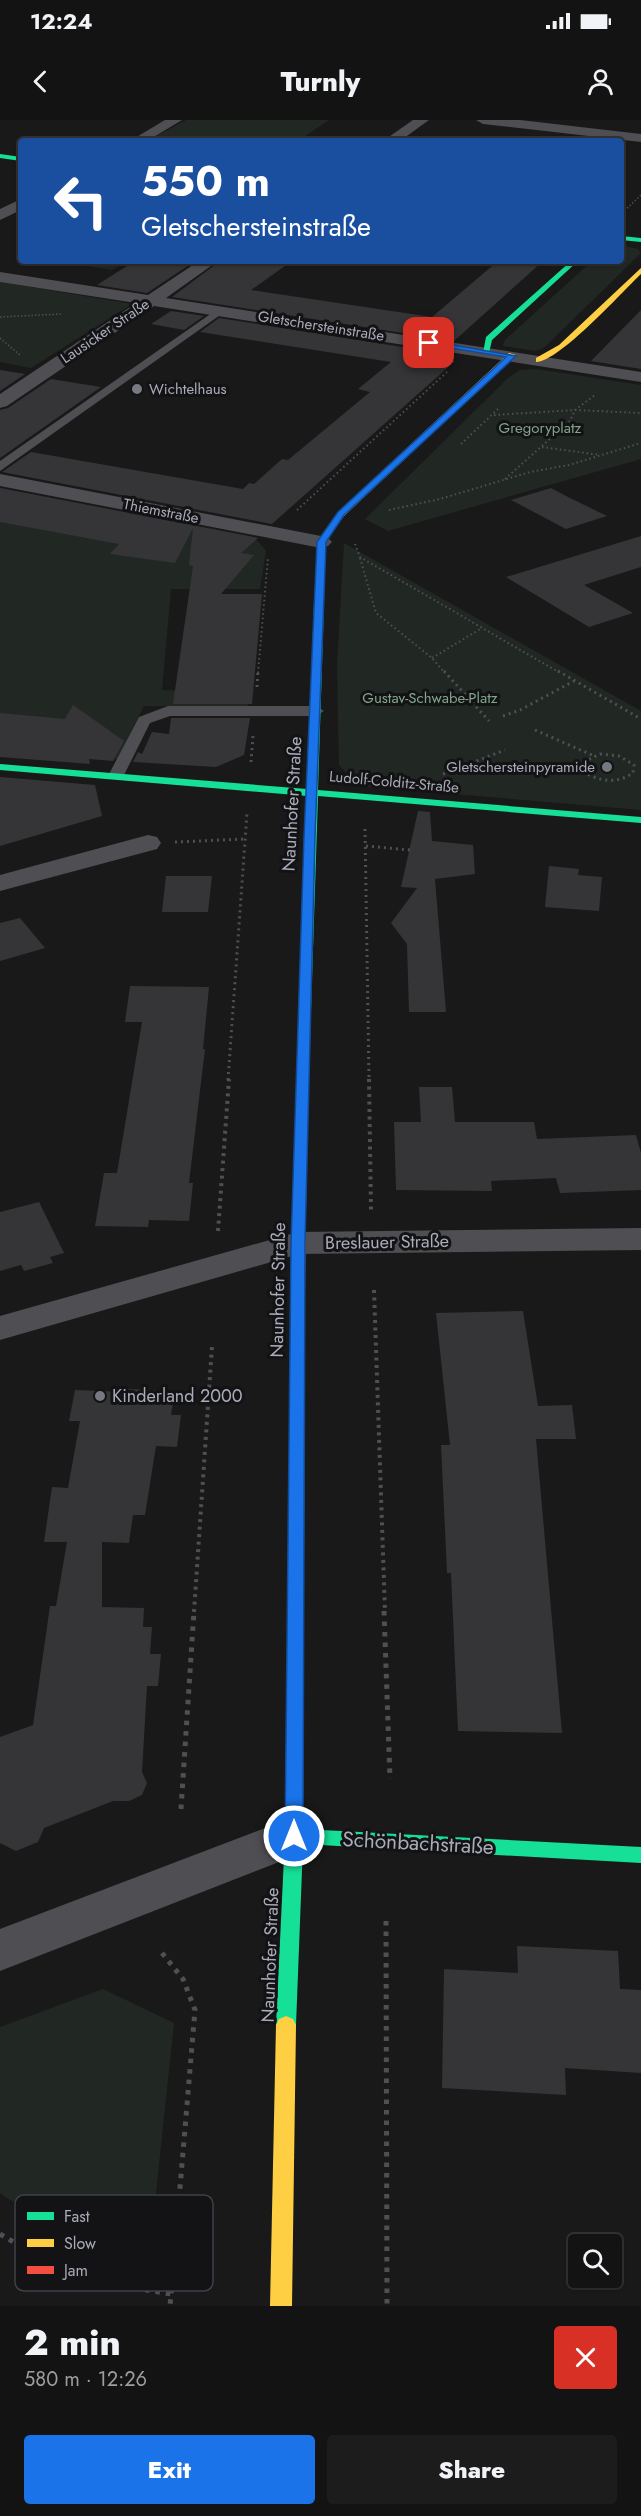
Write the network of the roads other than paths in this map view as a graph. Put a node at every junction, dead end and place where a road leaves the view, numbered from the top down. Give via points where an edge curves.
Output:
1 (175, 120) edge
2 (422, 120) edge
3 (483, 120) edge
4 (142, 138) edge
5 (395, 138) edge
6 (641, 138) edge
7 (0, 156) edge
8 (18, 159) edge
9 (18, 206) edge
10 (0, 215) edge
11 (206, 264) edge
12 (572, 264) edge
13 (641, 270) edge
14 (0, 277) edge
15 (152, 300) junction
16 (219, 310) junction
17 (486, 351) junction
18 (512, 356) junction
19 (539, 360) junction
20 (641, 377) edge
21 (0, 402) edge
22 (0, 467) edge
23 (0, 480) edge
24 (321, 542) junction
25 (316, 711) junction
26 (0, 767) edge
27 (116, 776) junction
28 (312, 792) junction
29 (641, 820) edge
30 (148, 843) road end
31 (0, 883) edge
32 (641, 1239) edge
33 (298, 1244) junction
34 (0, 1328) edge
35 (294, 1836) junction
36 (641, 1855) edge
37 (0, 1950) edge
38 (281, 2306) edge

1 - 4 street
2 - 5 street
3 - 6 street
7 - 8 street
9 - 10 street
11 - 15 street, Lausicker Straße
12 - 17 street via 489,339
13 - 19 street via 562,347
14 - 15 street, Gletschersteinstraße
15 - 16 street, Gletschersteinstraße
15 - 21 street, Lausicker Straße
16 - 17 street, Gletschersteinstraße
16 - 22 lane
17 - 18 street, Gletschersteinstraße
18 - 19 street, Gletschersteinstraße
18 - 24 street via 341,514
19 - 20 street, Gletschersteinstraße
23 - 24 street, Thiemstraße
24 - 25 street, Naunhofer Straße
25 - 27 lane via 168,711 144,720
25 - 28 street, Naunhofer Straße
26 - 27 street, Ludolf-Colditz-Straße
27 - 28 street, Ludolf-Colditz-Straße
28 - 29 street, Ludolf-Colditz-Straße
28 - 33 street, Naunhofer Straße
30 - 31 street
32 - 33 street, Breslauer Straße
33 - 34 street, Breslauer Straße
33 - 35 street, Naunhofer Straße
35 - 36 street, Schönbachstraße
35 - 37 street, Schönbachstraße
35 - 38 street, Naunhofer Straße via 286,2013

